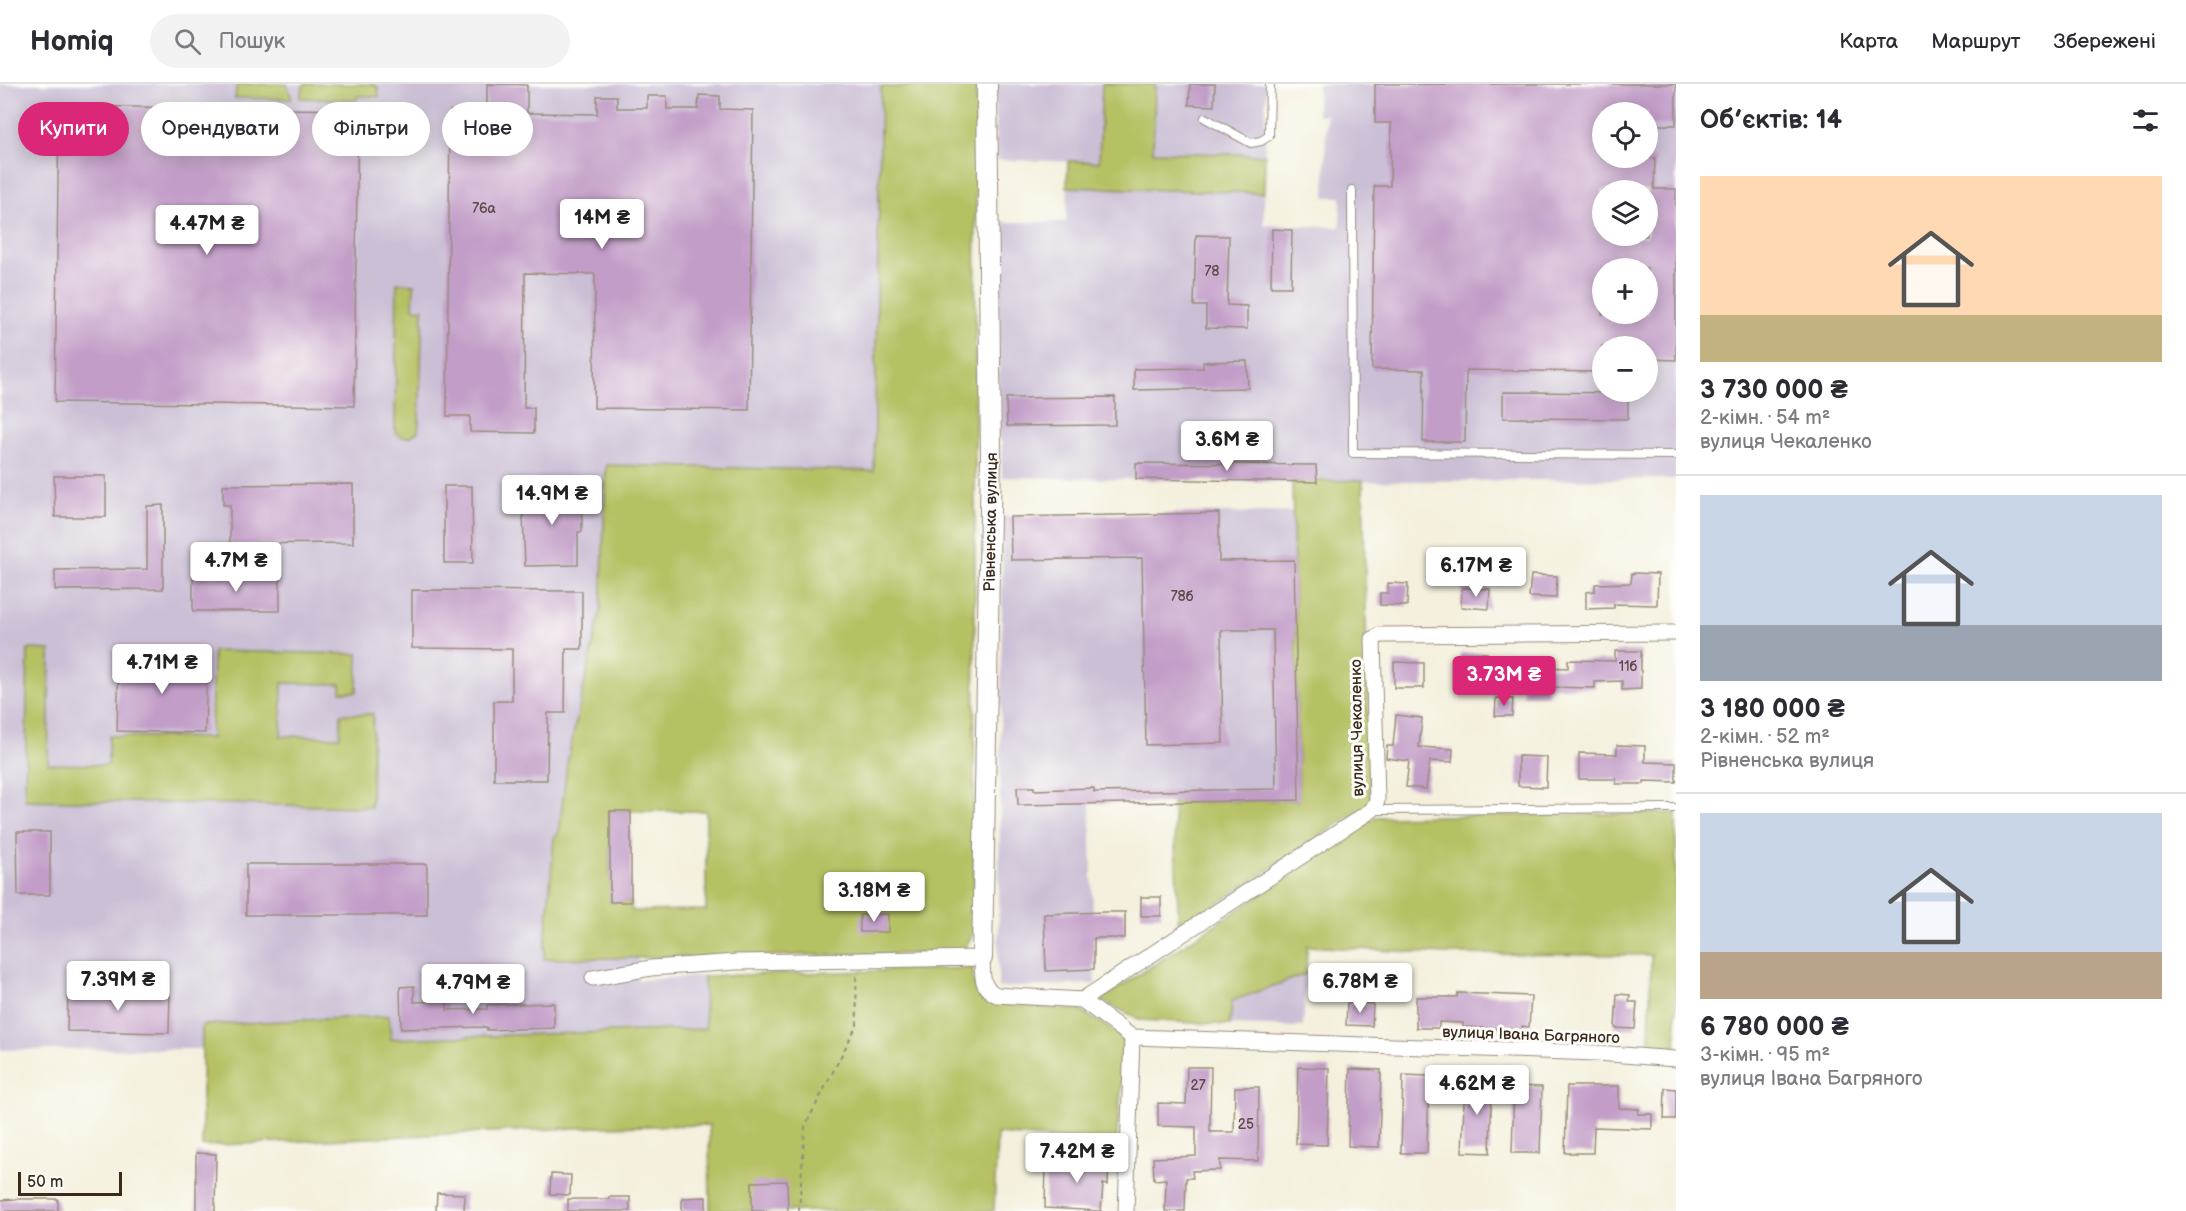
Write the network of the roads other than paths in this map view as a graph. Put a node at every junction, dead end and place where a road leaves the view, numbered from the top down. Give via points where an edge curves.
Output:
1 (987, 84) edge
2 (1270, 84) edge
3 (1205, 118) dead end
4 (1352, 190) dead end
5 (1676, 455) edge
6 (1676, 633) edge
7 (1676, 808) edge
8 (1372, 810) junction
9 (982, 958) junction
10 (593, 978) dead end
11 (1082, 1000) junction
12 (1132, 1037) junction
13 (1676, 1059) edge
14 (1126, 1211) edge

1 - 9 street, Рівненська вулиця via 991,457
2 - 3 lane via 1269,136 1261,141 1251,143
4 - 5 lane via 1353,453
6 - 8 street, вулиця Чекаленко via 1380,635 1373,639 1377,801
7 - 8 lane
8 - 11 street, вулиця Чекаленко
9 - 10 street via 736,962 651,968
9 - 11 street via 983,983 997,995
11 - 12 street
12 - 13 street, вулиця Івана Багряного
12 - 14 street

